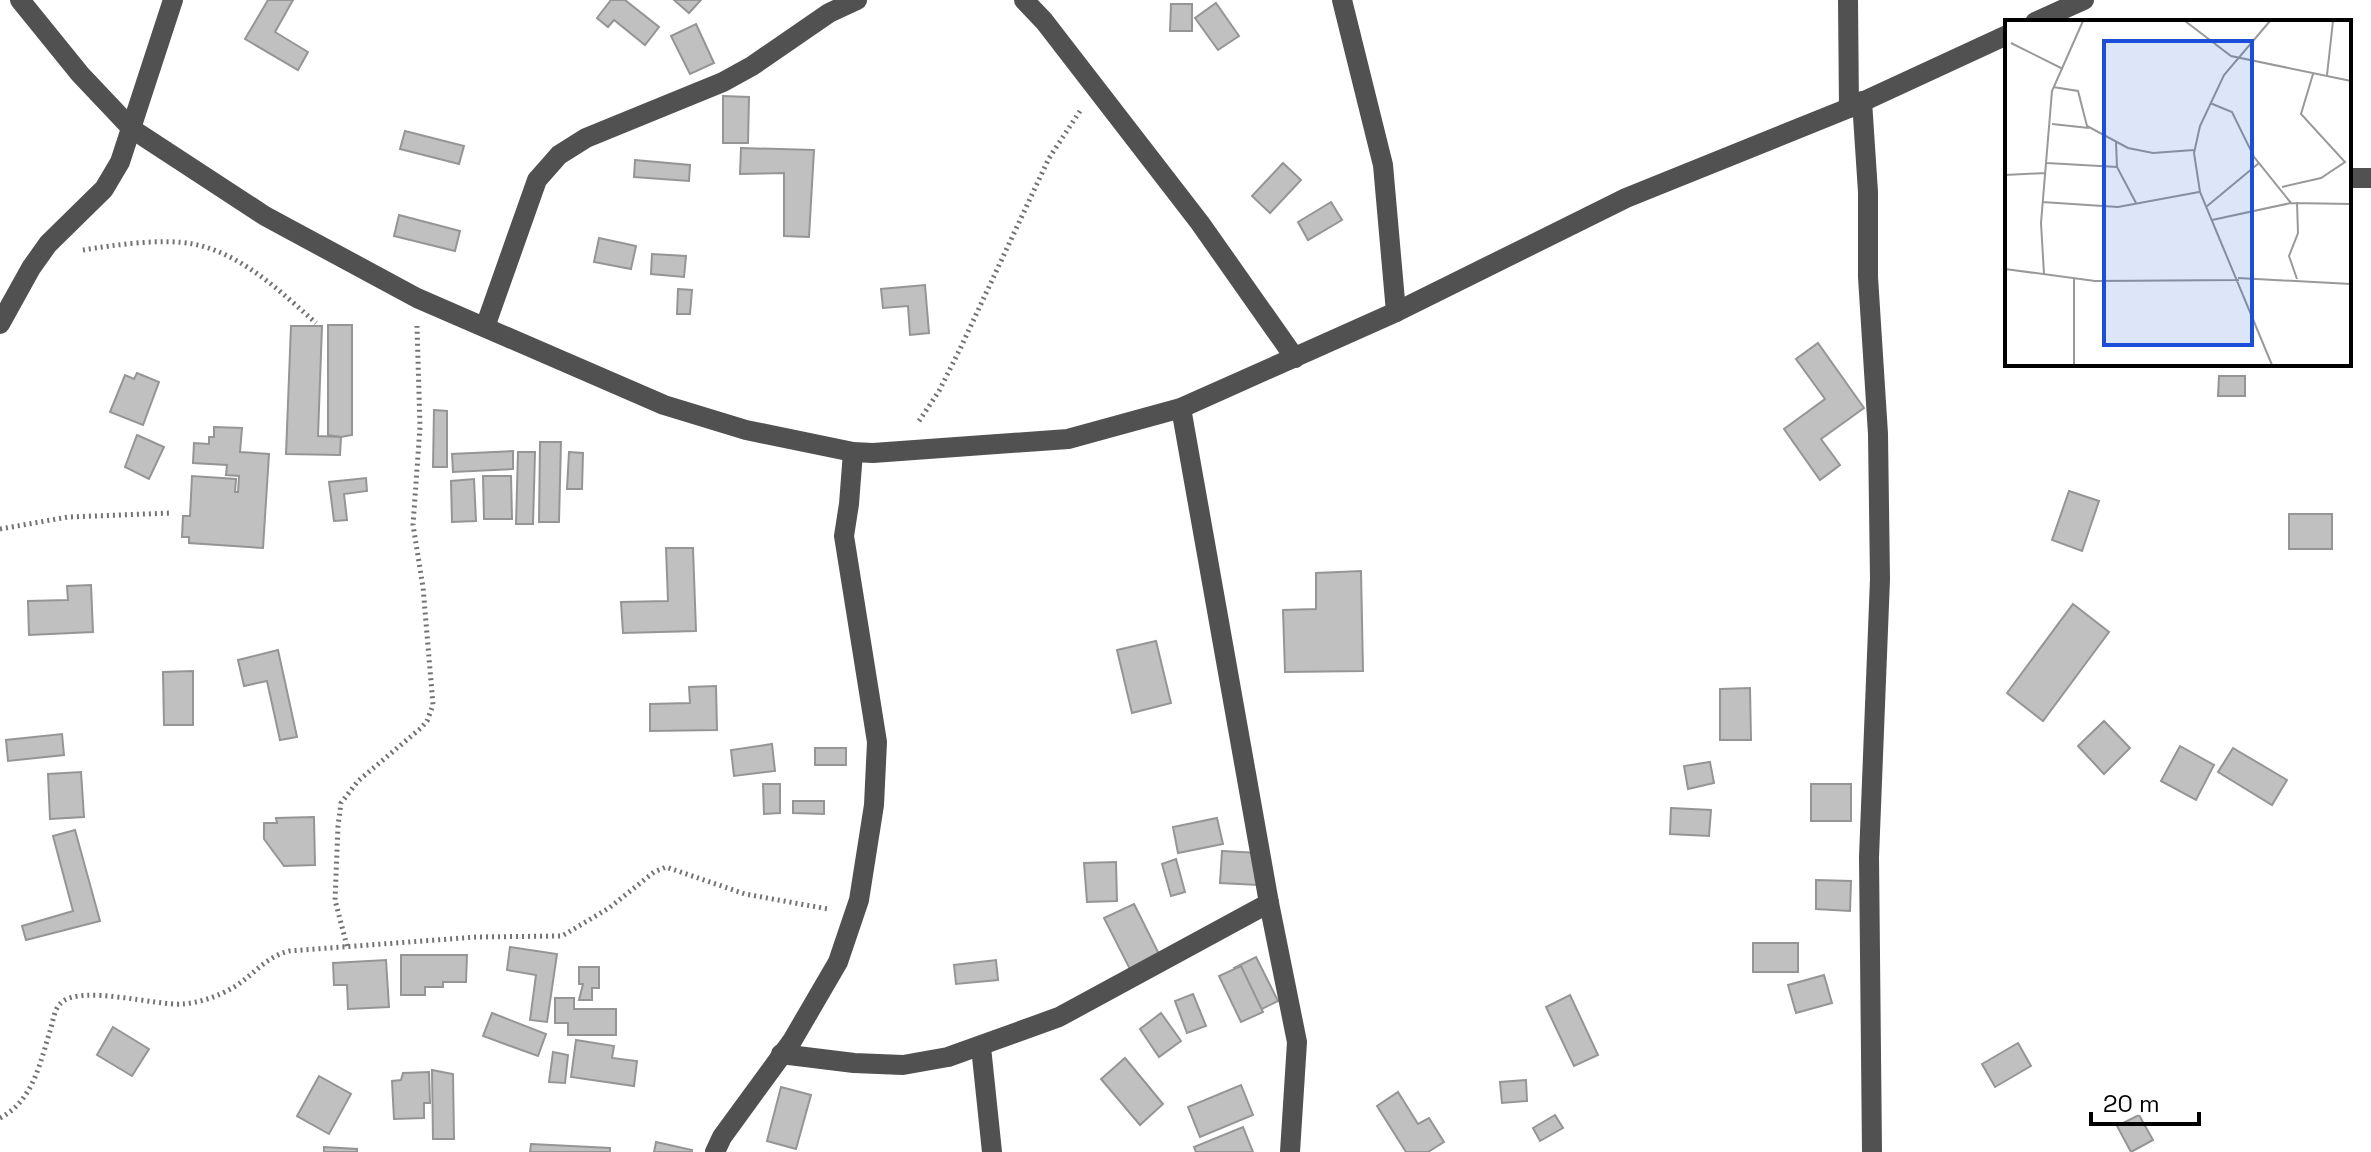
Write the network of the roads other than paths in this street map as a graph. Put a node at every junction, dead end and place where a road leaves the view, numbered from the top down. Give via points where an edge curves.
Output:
1 (20, 0) edge
2 (173, 0) edge
3 (857, 0) edge
4 (1024, 0) edge
5 (1342, 0) edge
6 (1848, 0) edge
7 (2084, 0) edge
8 (2039, 20) edge
9 (2005, 36) edge
10 (1855, 105) junction
11 (132, 129) junction
12 (1396, 312) junction
13 (0, 324) edge
14 (485, 327) junction
15 (1295, 358) junction
16 (1181, 408) junction
17 (853, 452) junction
18 (1269, 903) junction
19 (981, 1047) junction
20 (781, 1054) junction
21 (715, 1152) edge
22 (992, 1152) edge
23 (1290, 1152) edge
24 (1872, 1152) edge

1 - 11 street
2 - 11 street
3 - 14 street via 723,82 586,138 559,155 537,180
4 - 15 street via 1200,223
5 - 12 street via 1383,165
6 - 10 street
7 - 8 street
9 - 10 street
10 - 12 street via 1626,198
10 - 24 street via 1868,192 1878,434 1880,579 1869,857
11 - 13 street via 104,189 38,257
11 - 14 street via 265,216 417,298
12 - 15 street
14 - 17 street via 664,405 746,430
15 - 16 street
16 - 17 street via 1068,439
16 - 18 street
17 - 20 street via 844,536 877,742 874,805 855,914 838,962
18 - 19 street via 1059,1017
18 - 23 street via 1297,1042
19 - 20 street via 903,1065
19 - 22 street
20 - 21 street

